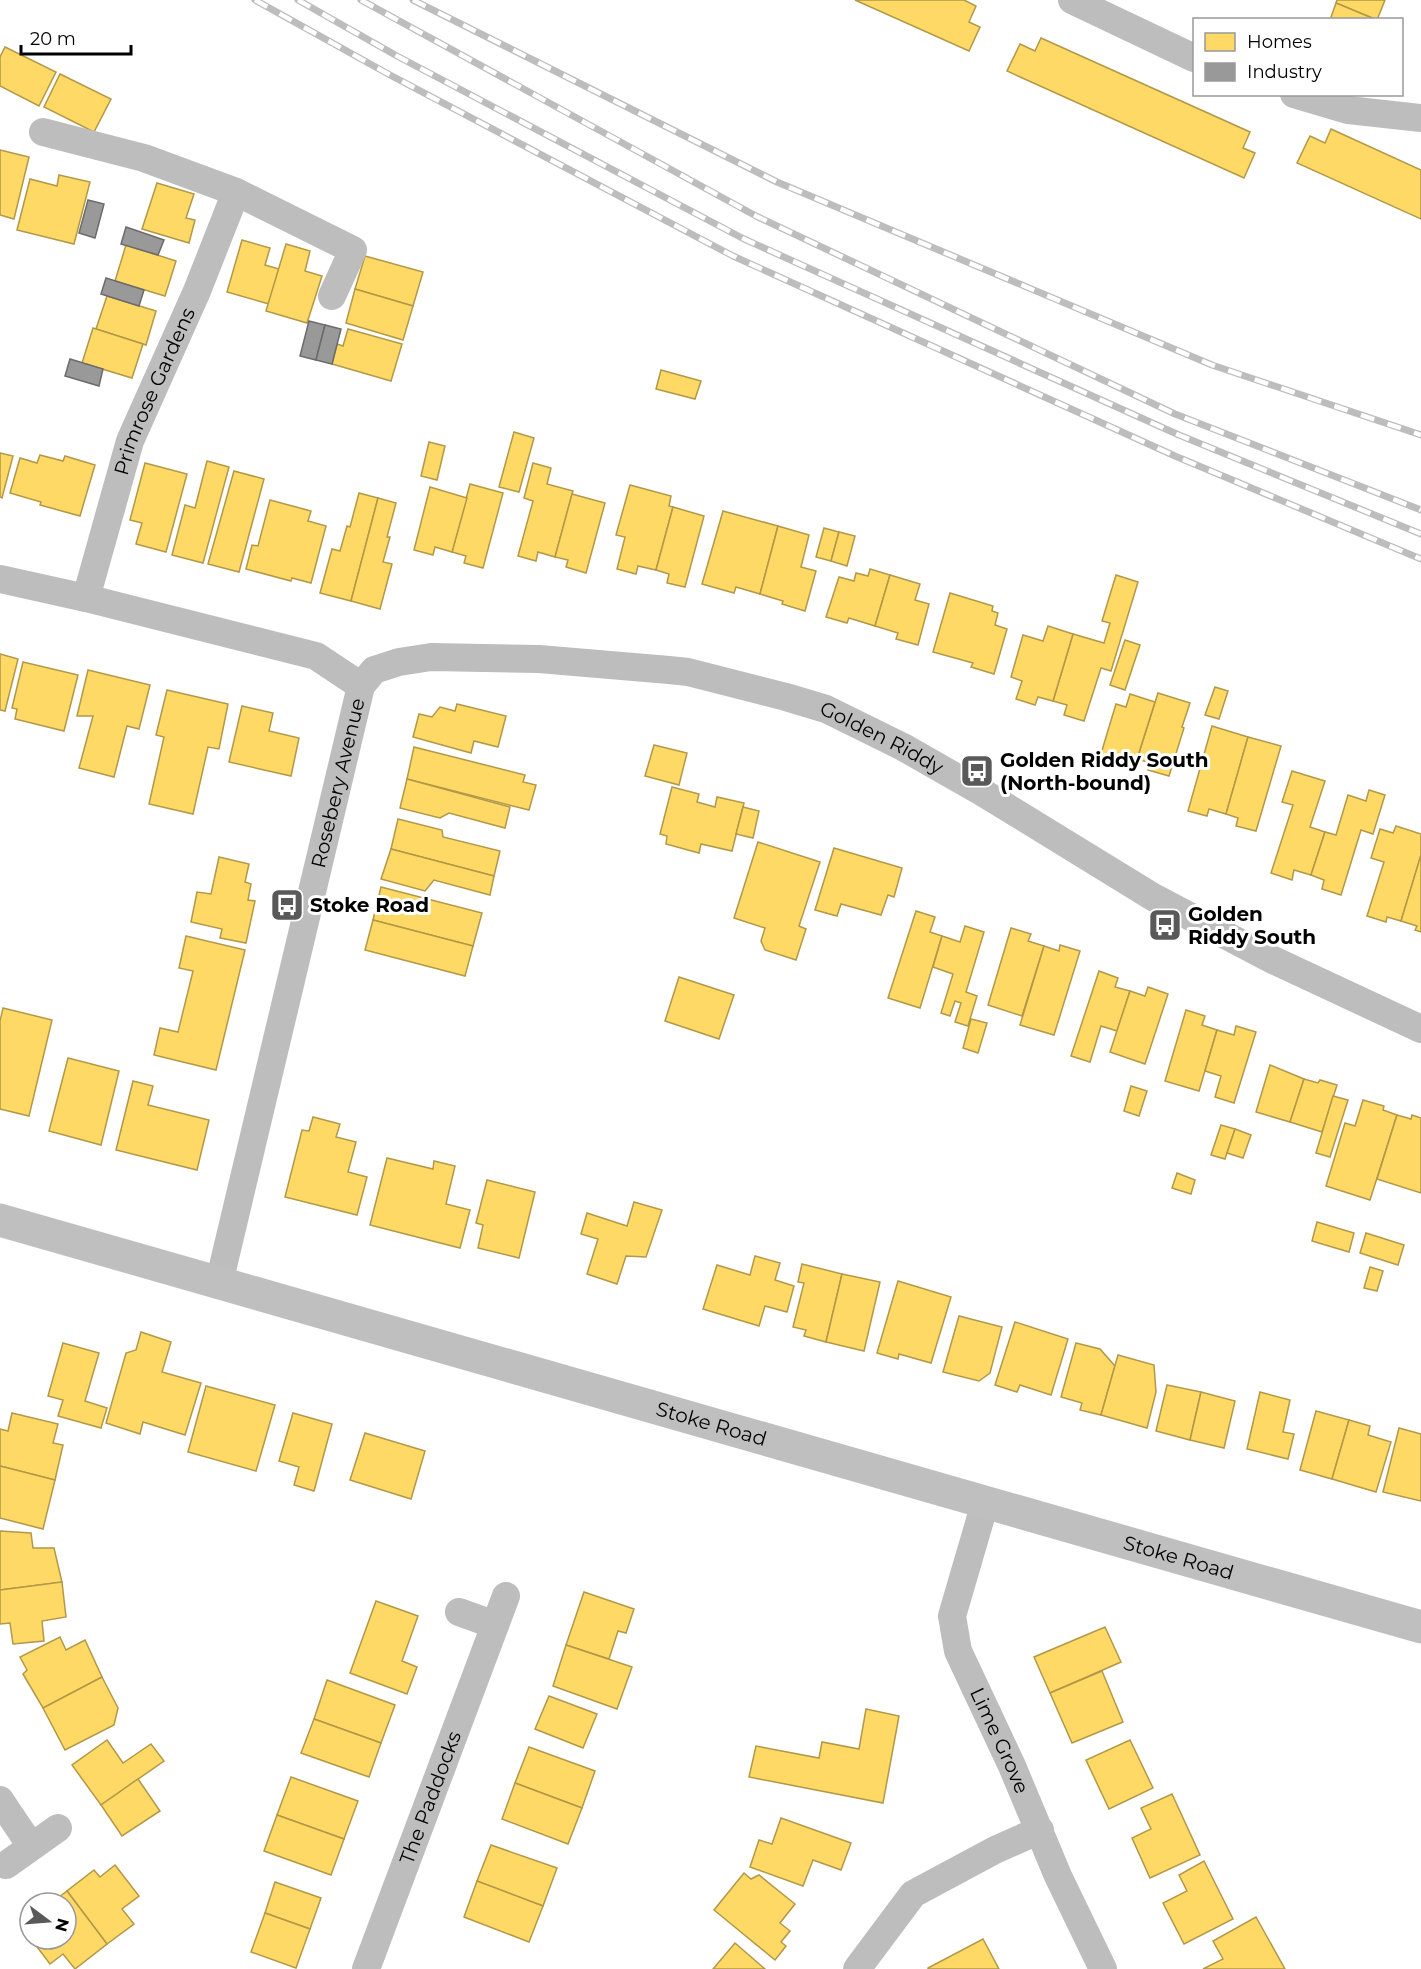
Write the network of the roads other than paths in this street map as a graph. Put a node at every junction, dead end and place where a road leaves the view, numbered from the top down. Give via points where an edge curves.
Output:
1 (1072, 0) edge
2 (1193, 58) edge
3 (1301, 96) edge
4 (1421, 118) edge
5 (43, 132) dead end
6 (236, 192) junction
7 (332, 296) dead end
8 (0, 579) edge
9 (86, 598) junction
10 (361, 686) junction
11 (1421, 1029) edge
12 (0, 1220) edge
13 (219, 1282) junction
14 (985, 1503) junction
15 (506, 1596) dead end
16 (459, 1612) dead end
17 (495, 1625) junction
18 (1421, 1627) edge
19 (0, 1800) edge
20 (58, 1828) dead end
21 (1040, 1830) junction
22 (31, 1846) junction
23 (6, 1865) dead end
24 (366, 1969) edge
25 (857, 1969) edge
26 (1103, 1969) edge

1 - 2 street
3 - 4 street via 1348,110
5 - 6 street via 144,158
6 - 7 street via 353,249
6 - 9 street, Primrose Gardens via 130,441
8 - 9 street, Rosebery Avenue
9 - 10 street, Rosebery Avenue via 316,656
10 - 11 street, Golden Riddy via 374,670 431,657 539,659 688,672 786,697 826,710 903,747 1153,897 1273,960
10 - 13 street, Rosebery Avenue
12 - 13 street, Stoke Road
13 - 14 street, Stoke Road
14 - 18 street, Stoke Road
14 - 21 street, Lime Grove via 952,1616 958,1651
15 - 17 street, The Paddocks
16 - 17 street
17 - 24 street, The Paddocks
19 - 22 street
20 - 22 street
21 - 25 street via 913,1894
21 - 26 street, Lime Grove
22 - 23 street

